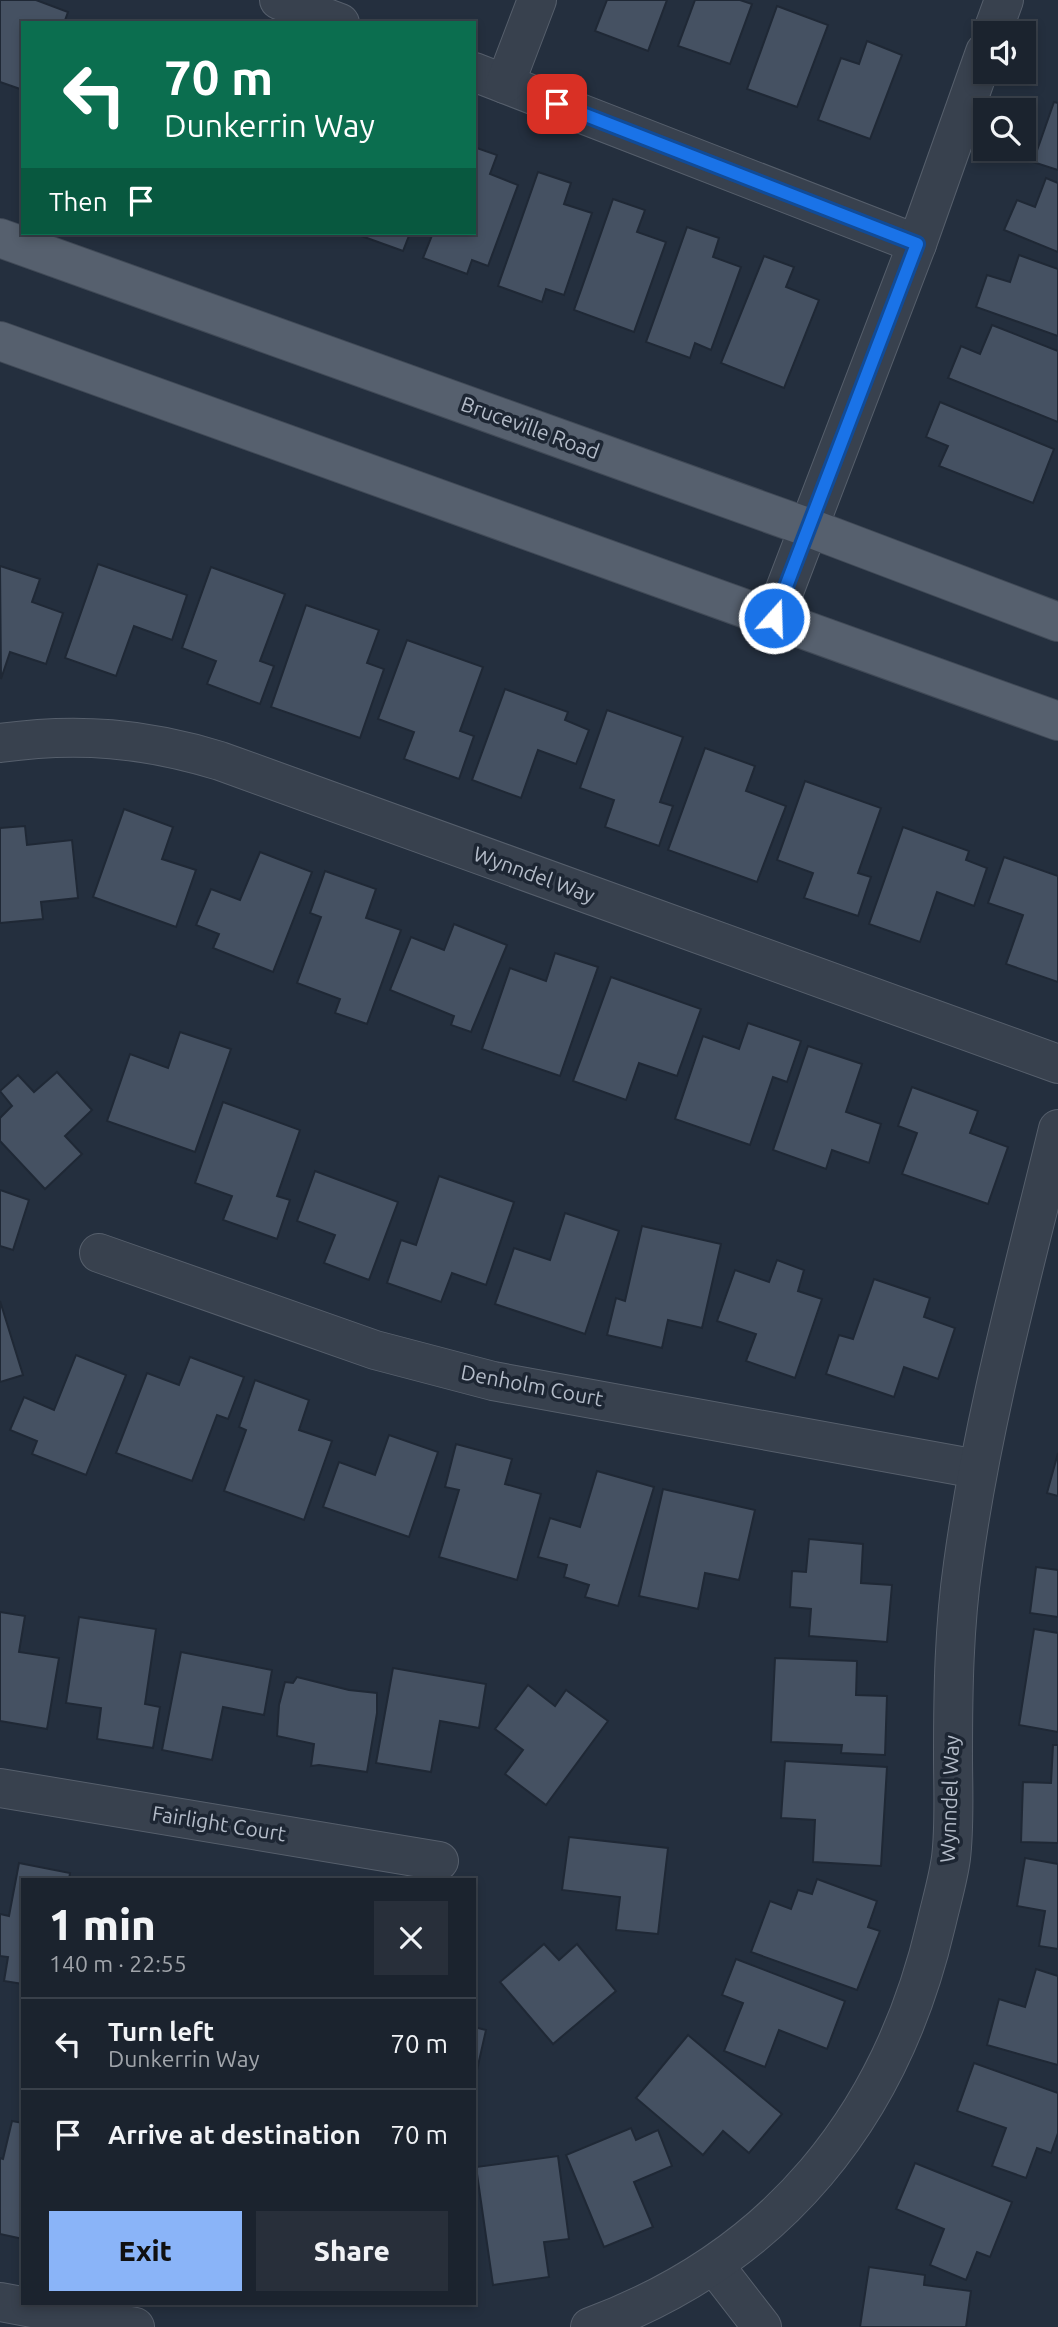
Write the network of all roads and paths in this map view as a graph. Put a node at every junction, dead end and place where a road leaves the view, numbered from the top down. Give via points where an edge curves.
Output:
1 (279, 0) edge
2 (537, 0) edge
3 (1004, 0) edge
4 (335, 21) edge
5 (996, 21) edge
6 (490, 78) edge
7 (974, 84) edge
8 (0, 238) edge
9 (917, 244) junction
10 (0, 341) edge
11 (807, 527) junction
12 (774, 618) junction
13 (1058, 622) edge
14 (1058, 721) edge
15 (0, 743) edge
16 (1058, 1064) edge
17 (1058, 1129) edge
18 (99, 1253) dead end
19 (977, 1469) junction
20 (0, 1788) edge
21 (439, 1861) dead end
22 (714, 2265) junction
23 (0, 2302) edge
24 (135, 2327) edge
25 (590, 2327) edge
26 (762, 2327) edge

1 - 4 street
2 - 6 street
3 - 5 street
6 - 9 street
7 - 9 street
8 - 11 main road, Bruceville Road
9 - 11 street
10 - 12 main road
11 - 12 street
11 - 13 main road, Bruceville Road
12 - 14 main road
15 - 16 street, Wynndel Way via 42,737 132,740 220,761
17 - 19 street, Wynndel Way
18 - 19 street, Denholm Court via 375,1350 494,1381
19 - 22 street, Wynndel Way via 954,1665 951,1859 912,2010 871,2095 816,2173 748,2240
20 - 21 street, Fairlight Court
22 - 25 street, Wynndel Way via 628,2313
22 - 26 street
23 - 24 street

